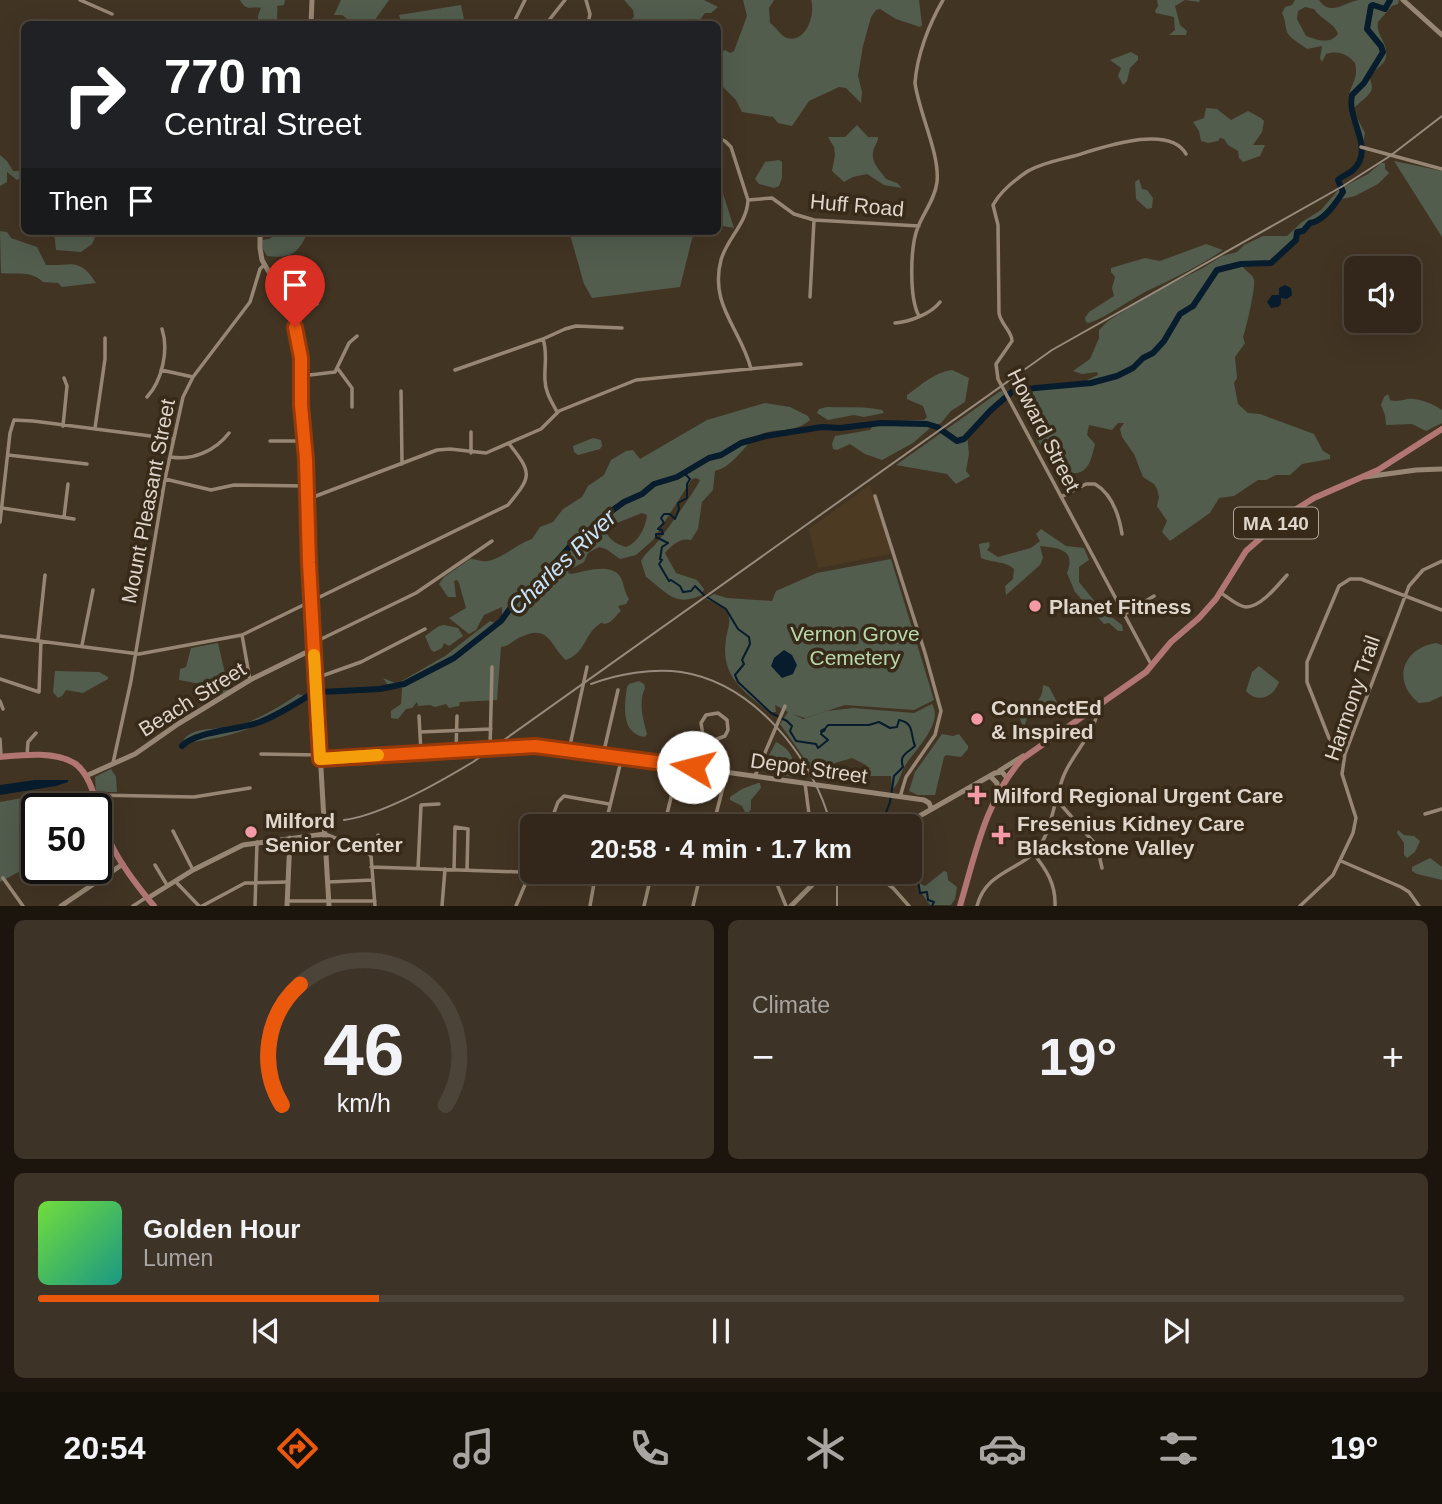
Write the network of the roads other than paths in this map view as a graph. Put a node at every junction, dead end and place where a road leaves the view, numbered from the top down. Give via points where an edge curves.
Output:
1 (80, 0) edge
2 (312, 0) edge
3 (524, 0) edge
4 (565, 0) edge
5 (586, 0) edge
6 (943, 0) edge
7 (1403, 0) edge
8 (112, 15) dead end
9 (311, 21) edge
10 (514, 21) edge
11 (548, 21) edge
12 (589, 21) edge
13 (1442, 35) edge
14 (721, 139) edge
15 (1361, 147) dead end
16 (1186, 154) dead end
17 (1442, 169) edge
18 (748, 200) junction
19 (814, 220) junction
20 (919, 226) junction
21 (260, 235) edge
22 (264, 265) junction
23 (810, 297) dead end
24 (940, 302) dead end
25 (317, 304) dead end
26 (292, 315) junction
27 (919, 316) junction
28 (895, 323) dead end
29 (622, 328) dead end
30 (162, 329) dead end
31 (357, 336) dead end
32 (105, 338) dead end
33 (544, 339) junction
34 (801, 364) dead end
35 (338, 369) junction
36 (751, 369) junction
37 (161, 370) junction
38 (455, 370) dead end
39 (301, 376) junction
40 (193, 377) junction
41 (64, 378) dead end
42 (401, 391) dead end
43 (147, 397) dead end
44 (352, 407) dead end
45 (557, 412) junction
46 (63, 426) junction
47 (95, 428) junction
48 (1442, 429) edge
49 (471, 432) dead end
50 (229, 433) dead end
51 (174, 439) junction
52 (270, 441) dead end
53 (305, 441) junction
54 (510, 444) junction
55 (471, 453) junction
56 (8, 455) junction
57 (171, 457) junction
58 (87, 464) dead end
59 (402, 464) junction
60 (1442, 469) edge
61 (1362, 478) junction
62 (165, 479) junction
63 (68, 484) dead end
64 (307, 486) junction
65 (1, 495) edge
66 (875, 496) dead end
67 (1061, 497) junction
68 (308, 499) junction
69 (2, 508) edge
70 (64, 517) junction
71 (74, 519) dead end
72 (0, 522) edge
73 (1122, 534) dead end
74 (492, 541) dead end
75 (1442, 561) edge
76 (45, 575) dead end
77 (1287, 575) dead end
78 (93, 590) dead end
79 (1221, 593) junction
80 (1154, 596) dead end
81 (1406, 596) junction
82 (311, 601) junction
83 (1442, 610) edge
84 (1123, 615) junction
85 (425, 629) dead end
86 (242, 635) junction
87 (0, 636) edge
88 (39, 641) junction
89 (313, 643) junction
90 (82, 645) junction
91 (314, 652) junction
92 (136, 653) junction
93 (1152, 666) junction
94 (492, 667) dead end
95 (587, 667) dead end
96 (316, 678) junction
97 (0, 679) edge
98 (250, 680) junction
99 (618, 690) dead end
100 (0, 701) edge
101 (785, 706) dead end
102 (1098, 707) junction
103 (3, 709) dead end
104 (419, 716) dead end
105 (457, 716) dead end
106 (491, 729) junction
107 (456, 731) junction
108 (420, 732) junction
109 (36, 733) dead end
110 (0, 739) edge
111 (712, 741) junction
112 (491, 748) junction
113 (1347, 749) junction
114 (569, 750) junction
115 (456, 751) junction
116 (421, 753) junction
117 (261, 754) dead end
118 (27, 755) junction
119 (603, 755) junction
120 (1026, 755) junction
121 (1, 757) edge
122 (320, 757) junction
123 (622, 757) junction
124 (113, 764) junction
125 (679, 765) junction
126 (708, 769) junction
127 (727, 772) junction
128 (88, 775) junction
129 (755, 776) junction
130 (993, 776) junction
131 (1007, 778) junction
132 (805, 783) junction
133 (250, 788) dead end
134 (93, 793) edge
135 (997, 794) junction
136 (112, 795) edge
137 (894, 796) junction
138 (1056, 798) junction
139 (917, 800) junction
140 (926, 800) junction
141 (439, 804) dead end
142 (609, 804) junction
143 (939, 804) junction
144 (929, 809) junction
145 (1442, 809) edge
146 (554, 814) edge
147 (607, 814) edge
148 (667, 814) edge
149 (716, 814) edge
150 (808, 814) dead end
151 (921, 814) edge
152 (1425, 814) dead end
153 (173, 831) dead end
154 (325, 834) junction
155 (378, 835) dead end
156 (290, 838) junction
157 (257, 842) junction
158 (112, 844) edge
159 (368, 853) junction
160 (1033, 853) junction
161 (1341, 861) junction
162 (123, 864) junction
163 (155, 865) dead end
164 (371, 867) junction
165 (1102, 868) dead end
166 (418, 869) junction
167 (445, 869) junction
168 (193, 870) junction
169 (454, 870) junction
170 (467, 870) junction
171 (520, 871) edge
172 (3, 878) dead end
173 (175, 880) junction
174 (372, 880) junction
175 (256, 881) junction
176 (288, 882) junction
177 (328, 882) junction
178 (525, 884) edge
179 (590, 884) edge
180 (649, 884) edge
181 (698, 884) edge
182 (777, 884) edge
183 (813, 884) edge
184 (888, 884) edge
185 (167, 885) junction
186 (594, 885) joint
187 (147, 897) junction
188 (287, 903) edge
189 (353, 903) edge
190 (375, 903) edge
191 (329, 904) edge
192 (23, 905) edge
193 (61, 905) edge
194 (133, 905) edge
195 (154, 905) edge
196 (200, 905) edge
197 (255, 905) edge
198 (442, 905) edge
199 (516, 905) edge
200 (590, 905) edge
201 (644, 905) edge
202 (693, 905) edge
203 (786, 905) edge
204 (792, 905) edge
205 (909, 905) edge
206 (960, 905) edge
207 (977, 905) edge
208 (1055, 905) edge
209 (1300, 905) edge
210 (1419, 905) edge

1 - 8 street
2 - 9 main road
3 - 10 street
4 - 11 street
5 - 12 street
6 - 20 street via 915,77 937,181
7 - 13 main road
14 - 18 street via 731,147
15 - 17 street
16 - 67 street, Howard Street via 1182,146 1171,142 1117,142 1032,169 993,205 1000,320 1013,341 995,367
18 - 19 street, Huff Road via 772,198 794,214
18 - 36 street via 743,223 721,260 720,294
19 - 20 street, Huff Road
19 - 23 street
20 - 27 street via 914,241 913,294
21 - 22 main road
22 - 26 main road
22 - 40 street, Mount Pleasant Street via 250,302
24 - 27 street
25 - 26 street
26 - 39 main road
27 - 28 street
29 - 33 street via 576,326
30 - 37 street
31 - 35 street
32 - 47 street
33 - 38 street
33 - 45 street via 545,381
34 - 36 street
35 - 39 street
35 - 44 street via 352,388
36 - 45 street via 641,379
37 - 40 street
37 - 43 street
39 - 53 main road
40 - 51 street, Mount Pleasant Street via 183,397
41 - 46 street
42 - 59 street
45 - 54 street via 541,429
46 - 47 street
46 - 56 street via 13,421
47 - 51 street
48 - 61 main road, MA 140
49 - 55 street
50 - 57 street via 208,451
51 - 57 street, Mount Pleasant Street
52 - 53 street
53 - 64 main road
54 - 55 street
54 - 82 street via 527,473 522,489 508,505
55 - 59 street via 437,450
56 - 58 street
56 - 65 street
57 - 62 street, Mount Pleasant Street
59 - 68 street
60 - 61 main road
61 - 79 main road, MA 140 via 1308,502 1273,526 1246,551
62 - 64 street via 211,490 234,485
62 - 92 street, Mount Pleasant Street
63 - 70 street
64 - 68 main road
65 - 69 street
66 - 137 street via 941,711 935,735
67 - 73 street via 1095,484 1112,502
67 - 84 street, Howard Street
68 - 82 main road
69 - 70 street
69 - 72 street
70 - 71 street
74 - 89 street via 416,593
75 - 81 street, Harmony Trail via 1418,575
76 - 88 street
77 - 79 street via 1248,607
78 - 90 street
79 - 93 main road, MA 140
80 - 84 street
81 - 83 street
81 - 113 street, Harmony Trail
81 - 113 street via 1362,579 1343,581 1318,635 1306,670 1307,682 1329,738
82 - 86 street
82 - 89 main road
84 - 93 street, Howard Street
85 - 96 street via 361,662
86 - 92 street
86 - 98 street
87 - 88 street
88 - 90 street
88 - 97 street via 39,692
89 - 91 main road
90 - 92 street
91 - 96 main road
91 - 98 main road, Beach Street
92 - 124 street, Mount Pleasant Street
93 - 102 main road, MA 140
94 - 106 street
95 - 114 street
96 - 122 main road
98 - 124 main road, Beach Street via 141,751
99 - 119 street
100 - 103 street
101 - 129 street
102 - 120 main road, MA 140
102 - 138 street
104 - 108 street
105 - 107 street
106 - 107 street
106 - 112 street
107 - 108 street
107 - 115 street
108 - 116 street
109 - 118 street via 28,742
110 - 121 street
111 - 111 street via 729,730 727,720 718,713 706,715 701,723 705,737
111 - 126 street
112 - 114 main road, Depot Street
112 - 115 main road, Depot Street
113 - 161 street, Harmony Trail via 1342,774 1356,818
114 - 119 main road, Depot Street
115 - 116 main road, Depot Street
116 - 122 main road, Depot Street
117 - 122 street
118 - 121 main road
118 - 128 main road via 67,760
119 - 123 main road, Depot Street
120 - 130 main road
120 - 131 main road, MA 140
122 - 154 main road
123 - 125 main road, Depot Street
123 - 142 street
124 - 128 main road, Beach Street
125 - 126 main road, Depot Street
125 - 148 street
126 - 127 main road, Depot Street
127 - 129 main road, Depot Street
127 - 149 street
128 - 134 main road
129 - 132 main road, Depot Street
130 - 131 main road via 1002,772
130 - 135 main road
130 - 143 main road
131 - 135 main road, MA 140
132 - 137 main road, Depot Street
132 - 150 street
133 - 136 street via 194,797
135 - 206 main road, MA 140
137 - 139 main road, Depot Street
138 - 160 street via 1042,842
138 - 165 street via 1096,845
139 - 140 main road, Depot Street
139 - 144 main road
140 - 143 main road, Depot Street
140 - 144 main road
141 - 166 street via 421,808
142 - 146 street via 562,797
142 - 147 street
143 - 144 main road
144 - 151 main road
145 - 152 street
153 - 168 street
154 - 156 main road
154 - 159 street
154 - 177 main road
155 - 159 street via 378,845
156 - 157 main road
156 - 176 main road
157 - 168 main road
157 - 175 street
158 - 162 main road
159 - 164 street
160 - 207 street via 988,885
160 - 208 street via 1050,877
161 - 209 street, Harmony Trail via 1329,880
161 - 210 street via 1401,887
162 - 187 main road
162 - 193 main road
163 - 185 street
164 - 166 street
164 - 174 street
166 - 167 street
167 - 169 street
167 - 198 street
168 - 173 main road
169 - 170 street
169 - 170 street via 455,827 463,827 468,829
170 - 171 street
172 - 192 street
173 - 185 main road
173 - 196 street
174 - 177 street
174 - 190 street
175 - 176 street
175 - 196 street via 240,884
175 - 197 street
176 - 188 main road
177 - 191 main road
178 - 199 street
179 - 186 street
180 - 201 street
181 - 202 street
182 - 203 street
183 - 204 main road
184 - 205 street
185 - 187 main road
186 - 200 street
187 - 194 street
187 - 195 main road
188 - 191 street
189 - 190 street
189 - 191 street

